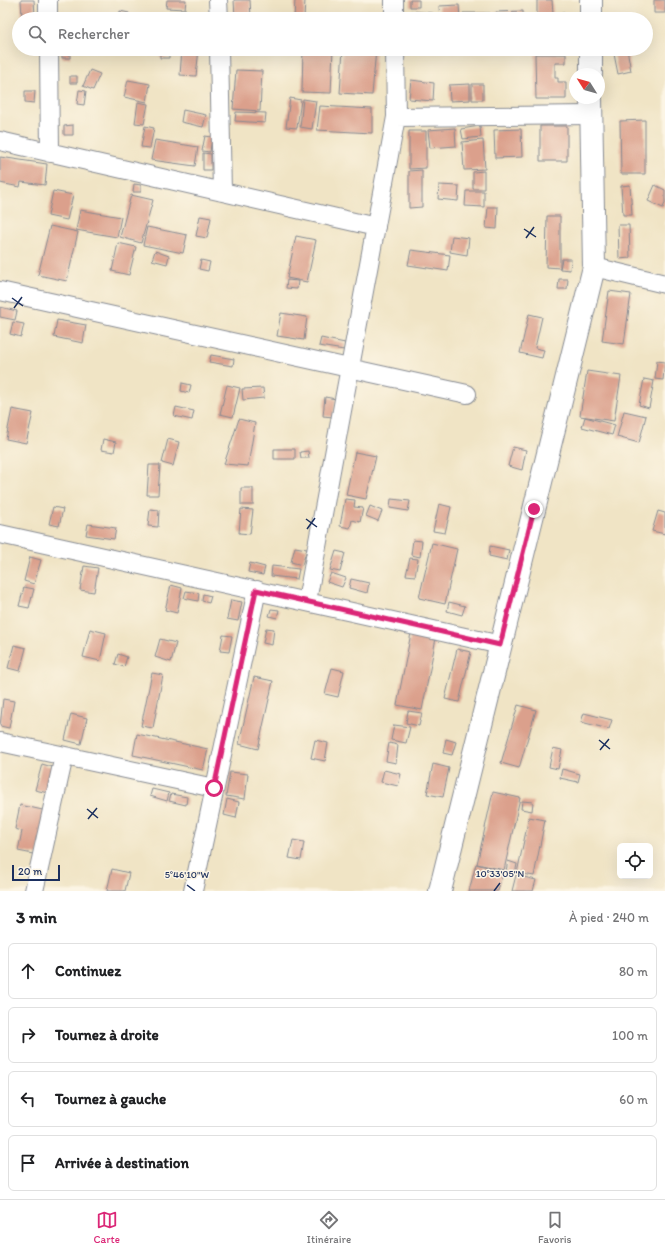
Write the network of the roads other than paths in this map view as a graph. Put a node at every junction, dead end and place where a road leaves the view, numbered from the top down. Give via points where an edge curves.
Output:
1 (48, 0) edge
2 (218, 0) edge
3 (394, 0) edge
4 (591, 0) edge
5 (48, 12) edge
6 (219, 12) edge
7 (394, 12) edge
8 (591, 12) edge
9 (49, 56) edge
10 (220, 56) edge
11 (395, 56) edge
12 (591, 56) edge
13 (591, 68) edge
14 (591, 106) edge
15 (396, 117) junction
16 (0, 141) edge
17 (50, 153) junction
18 (222, 192) junction
19 (376, 227) junction
20 (594, 267) junction
21 (665, 284) edge
22 (0, 291) edge
23 (350, 368) junction
24 (467, 394) dead end
25 (0, 534) edge
26 (256, 590) junction
27 (307, 601) junction
28 (500, 645) junction
29 (0, 742) edge
30 (64, 756) junction
31 (214, 788) junction
32 (34, 891) edge
33 (193, 891) edge
34 (440, 891) edge

1 - 5 street
2 - 6 street
3 - 7 street
4 - 8 main road
9 - 17 street
10 - 18 street
11 - 15 street
12 - 13 main road
14 - 15 street
14 - 20 main road
15 - 19 street
16 - 17 street
17 - 18 street
18 - 19 street
19 - 23 street
20 - 21 street
20 - 28 main road
22 - 23 street
23 - 24 street
23 - 27 street
25 - 26 street
26 - 27 street
26 - 31 street
27 - 28 street
28 - 34 main road
29 - 30 street
30 - 31 street
30 - 32 street
31 - 33 street

